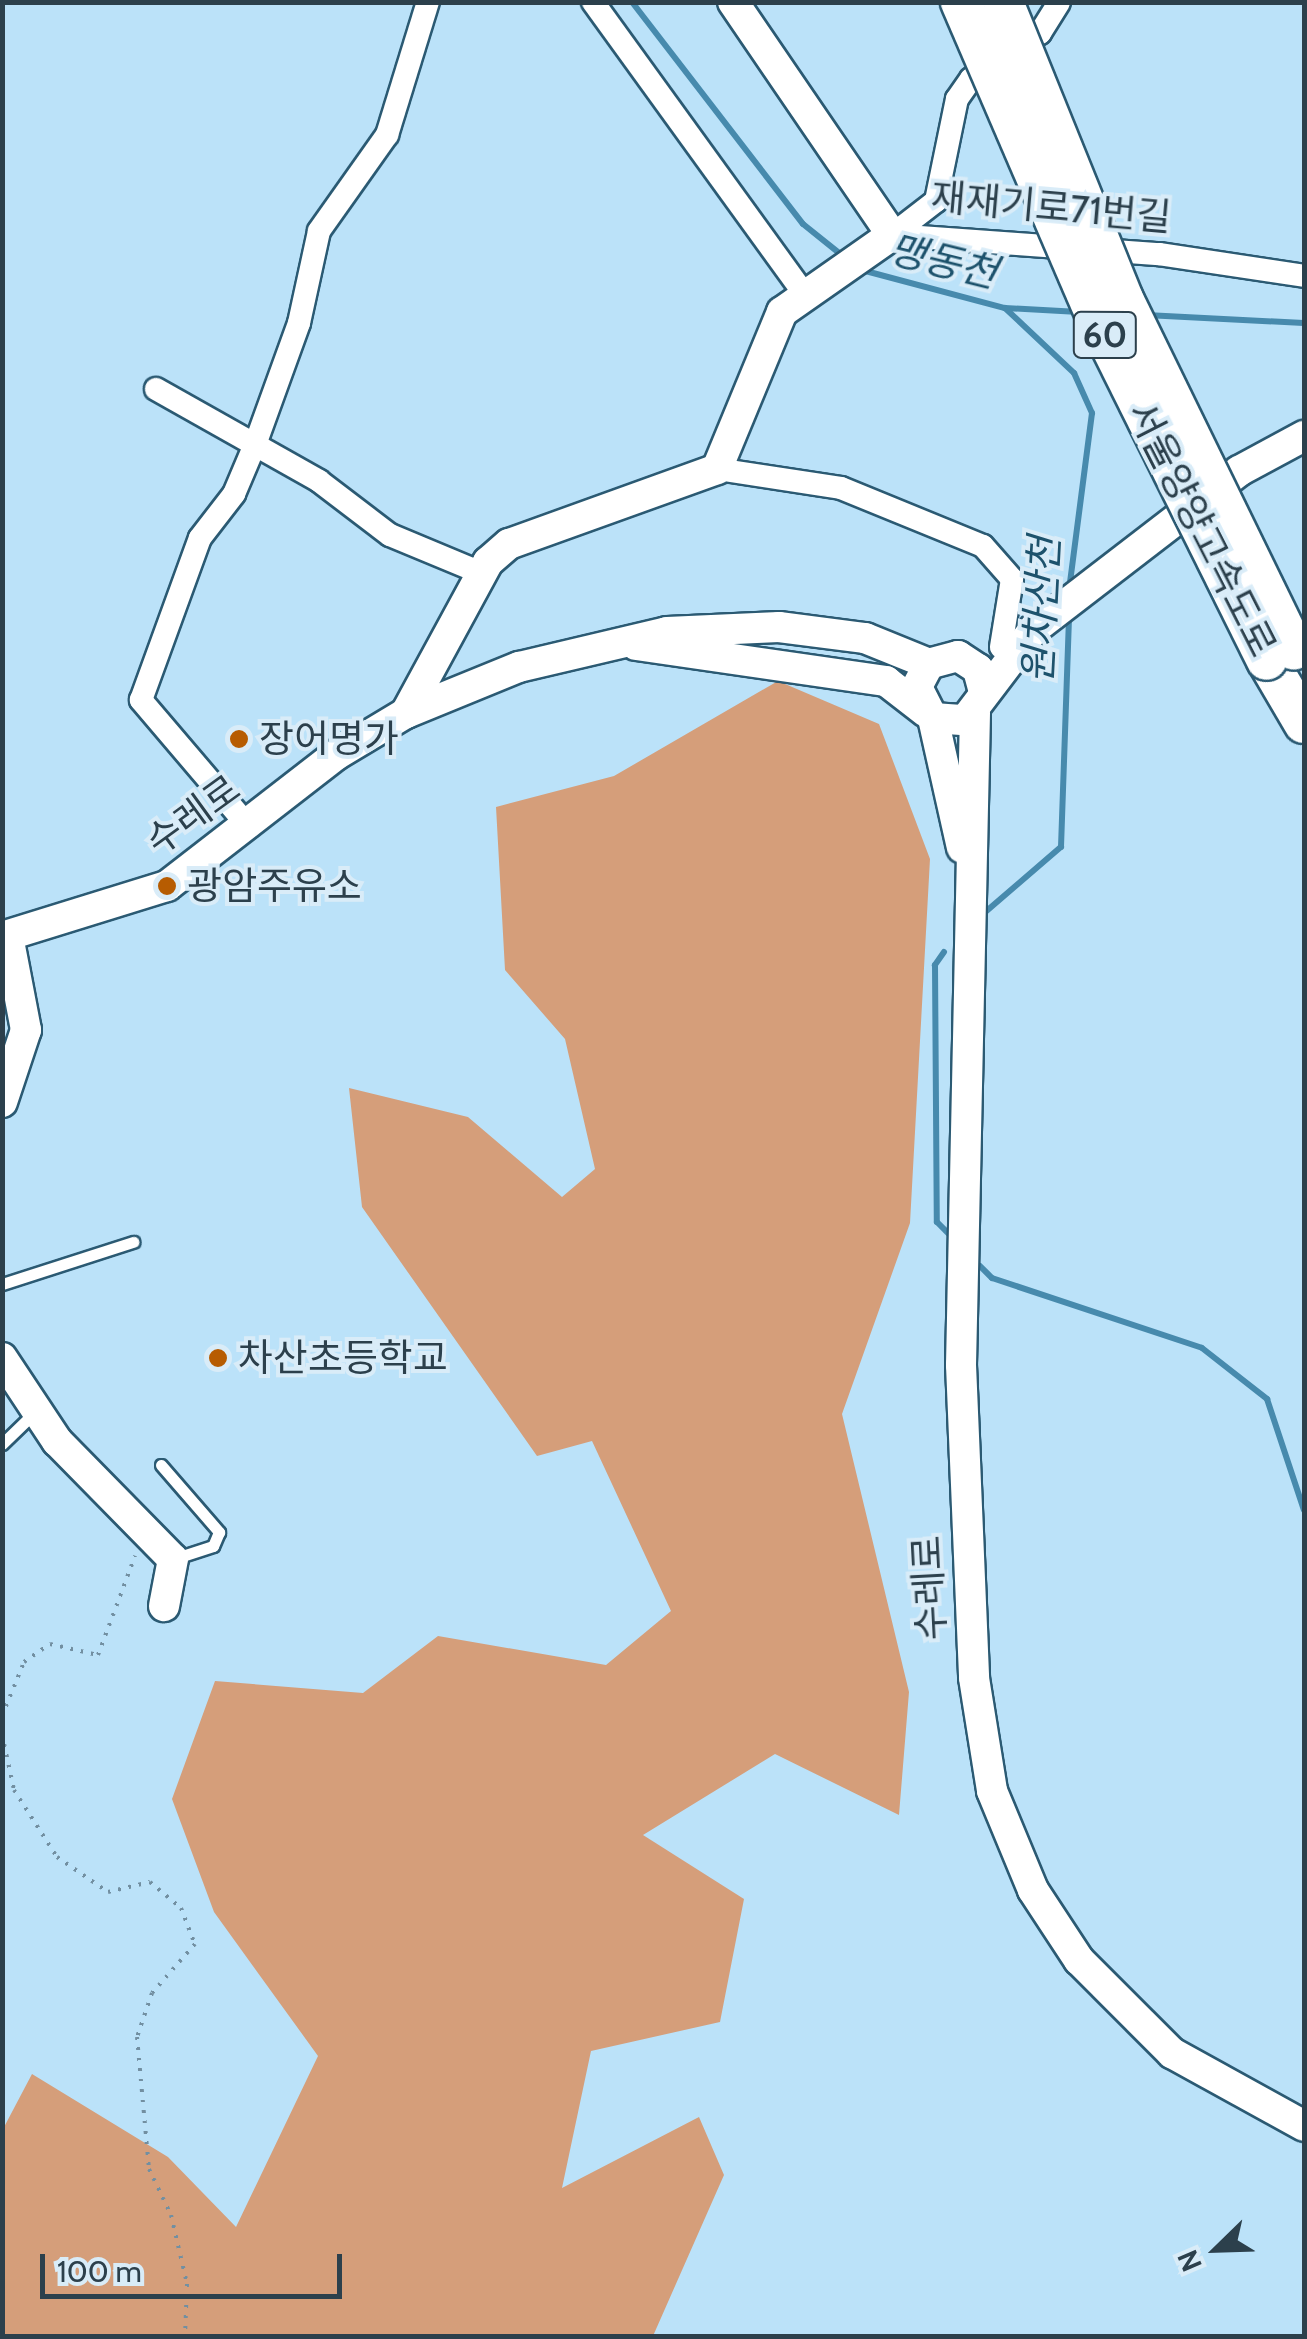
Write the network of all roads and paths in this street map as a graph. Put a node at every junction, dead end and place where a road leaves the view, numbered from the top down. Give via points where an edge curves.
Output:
1 (428, 2) edge
2 (593, 2) edge
3 (733, 2) edge
4 (962, 2) edge
5 (1003, 2) edge
6 (1059, 2) edge
7 (892, 235) junction
8 (1304, 276) edge
9 (802, 291) junction
10 (156, 390) dead end
11 (1304, 436) edge
12 (256, 442) junction
13 (717, 469) junction
14 (479, 572) junction
15 (1034, 629) junction
16 (636, 645) junction
17 (1001, 647) junction
18 (1288, 658) edge
19 (944, 660) junction
20 (979, 703) junction
21 (406, 713) junction
22 (929, 715) junction
23 (1304, 723) edge
24 (248, 826) junction
25 (971, 906) junction
26 (5, 937) edge
27 (2, 1102) edge
28 (134, 1242) dead end
29 (2, 1284) edge
30 (2, 1358) edge
31 (37, 1410) junction
32 (2, 1444) edge
33 (160, 1465) dead end
34 (144, 1522) junction
35 (173, 1559) junction
36 (164, 1606) dead end
37 (2, 1716) edge
38 (2, 1734) edge
39 (1304, 2126) edge
40 (185, 2336) edge

1 - 12 street via 387,135 319,231 299,323
2 - 9 street
3 - 7 main road, 재재기로71번길
4 - 18 highway, 서울양양고속도로 / 60, bridge via 1099,322
5 - 18 highway, 서울양양고속도로 / 60, bridge via 1123,299
6 - 7 street via 1040,33 971,78 957,98 936,201
7 - 8 street, 재재기로71번길 via 1159,254
7 - 9 main road
9 - 13 main road via 782,312
10 - 12 street
11 - 15 main road via 1239,471
12 - 14 street via 390,535
12 - 24 street via 234,494 200,538 142,700 200,759
13 - 14 main road via 509,544
13 - 17 street via 842,488 983,546 1012,579
14 - 21 main road
15 - 17 main road
15 - 20 main road
16 - 19 main road, 수레로 via 668,632 779,627 864,638
16 - 21 main road, 수레로 via 519,667
16 - 22 main road, 수레로 via 886,681
17 - 19 main road
18 - 23 highway, 서울양양고속도로 / 60
19 - 20 main road via 978,670
19 - 22 main road via 917,687
20 - 22 main road via 954,723
20 - 25 main road, 수레로
21 - 24 main road, 수레로
22 - 25 main road, 수레로
24 - 26 main road, 수레로 via 167,886
25 - 39 main road, 수레로 via 962,1410 974,1678 992,1791 1034,1890 1079,1960 1172,2053
26 - 27 main road via 26,1030
28 - 29 lane
30 - 31 main road
31 - 32 lane
31 - 34 main road
33 - 35 lane via 220,1532 213,1546
34 - 35 main road
34 - 37 path via 98,1654 50,1644 24,1662
35 - 36 main road
38 - 40 path via 14,1790 57,1858 108,1892 150,1882 181,1908 195,1944 152,1993 137,2037 149,2170 171,2214 187,2284

